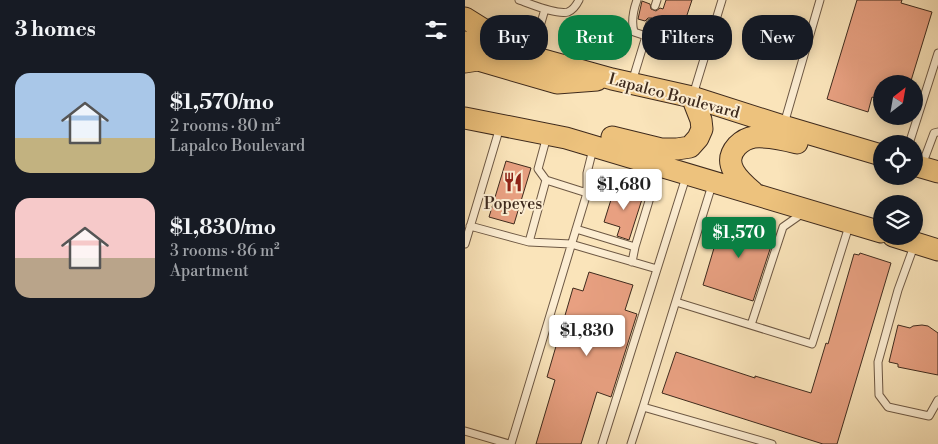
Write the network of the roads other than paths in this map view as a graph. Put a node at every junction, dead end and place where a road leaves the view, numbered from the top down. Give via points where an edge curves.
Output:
1 (519, 0) edge
2 (579, 0) edge
3 (637, 0) edge
4 (722, 0) edge
5 (819, 0) edge
6 (545, 9) junction
7 (543, 15) edge
8 (465, 18) edge
9 (480, 27) edge
10 (642, 35) edge
11 (465, 42) edge
12 (642, 44) edge
13 (480, 45) edge
14 (938, 53) edge
15 (545, 60) edge
16 (465, 62) edge
17 (622, 82) junction
18 (692, 97) junction
19 (465, 118) edge
20 (500, 125) junction
21 (783, 126) junction
22 (938, 132) edge
23 (912, 135) edge
24 (557, 136) junction
25 (594, 146) junction
26 (873, 153) edge
27 (873, 154) edge
28 (660, 166) junction
29 (924, 168) edge
30 (687, 174) junction
31 (546, 180) junction
32 (713, 181) junction
33 (587, 193) junction
34 (756, 194) junction
35 (808, 210) junction
36 (850, 223) junction
37 (470, 226) junction
38 (576, 229) junction
39 (873, 230) edge
40 (529, 242) junction
41 (465, 244) edge
42 (571, 244) junction
43 (914, 245) edge
44 (922, 245) edge
45 (635, 247) junction
46 (938, 250) edge
47 (632, 262) junction
48 (657, 269) junction
49 (676, 302) junction
50 (751, 325) junction
51 (938, 400) edge
52 (643, 407) junction
53 (465, 431) edge
54 (510, 444) edge
55 (602, 444) edge
56 (631, 444) edge
57 (771, 444) edge

1 - 6 lane
2 - 6 lane via 568,12
3 - 10 lane via 632,24 634,32
4 - 18 lane
5 - 21 lane
6 - 7 lane
8 - 9 main road
11 - 13 main road, Lapalco Boulevard
12 - 17 lane
14 - 23 lane
15 - 17 main road, Lapalco Boulevard
16 - 17 main road via 478,60 557,83
17 - 18 main road, Lapalco Boulevard
18 - 21 main road, Lapalco Boulevard
18 - 24 main road via 702,129 690,147 661,149 591,132
19 - 20 main road
20 - 24 main road
20 - 37 lane
21 - 26 main road, Lapalco Boulevard
22 - 29 lane via 934,133
24 - 25 main road
24 - 31 lane via 538,169
25 - 28 main road
25 - 33 lane via 587,173
27 - 34 main road via 834,153 777,138 753,137 742,141 730,160 739,180
28 - 30 main road
28 - 45 lane
30 - 32 main road
30 - 48 lane
31 - 33 lane
31 - 40 lane
32 - 34 main road
32 - 49 lane
33 - 38 lane
34 - 35 main road
35 - 36 main road
35 - 50 lane via 783,227
36 - 39 main road
36 - 50 lane via 812,344
37 - 40 lane
37 - 41 lane
38 - 42 lane
38 - 45 lane
40 - 42 lane
42 - 47 lane
42 - 54 lane
43 - 51 lane via 897,290 877,362 879,395 888,407 929,416
44 - 46 main road
45 - 47 lane
47 - 48 lane
48 - 55 lane
49 - 50 lane
49 - 52 lane
52 - 56 lane
52 - 57 lane
53 - 54 lane

